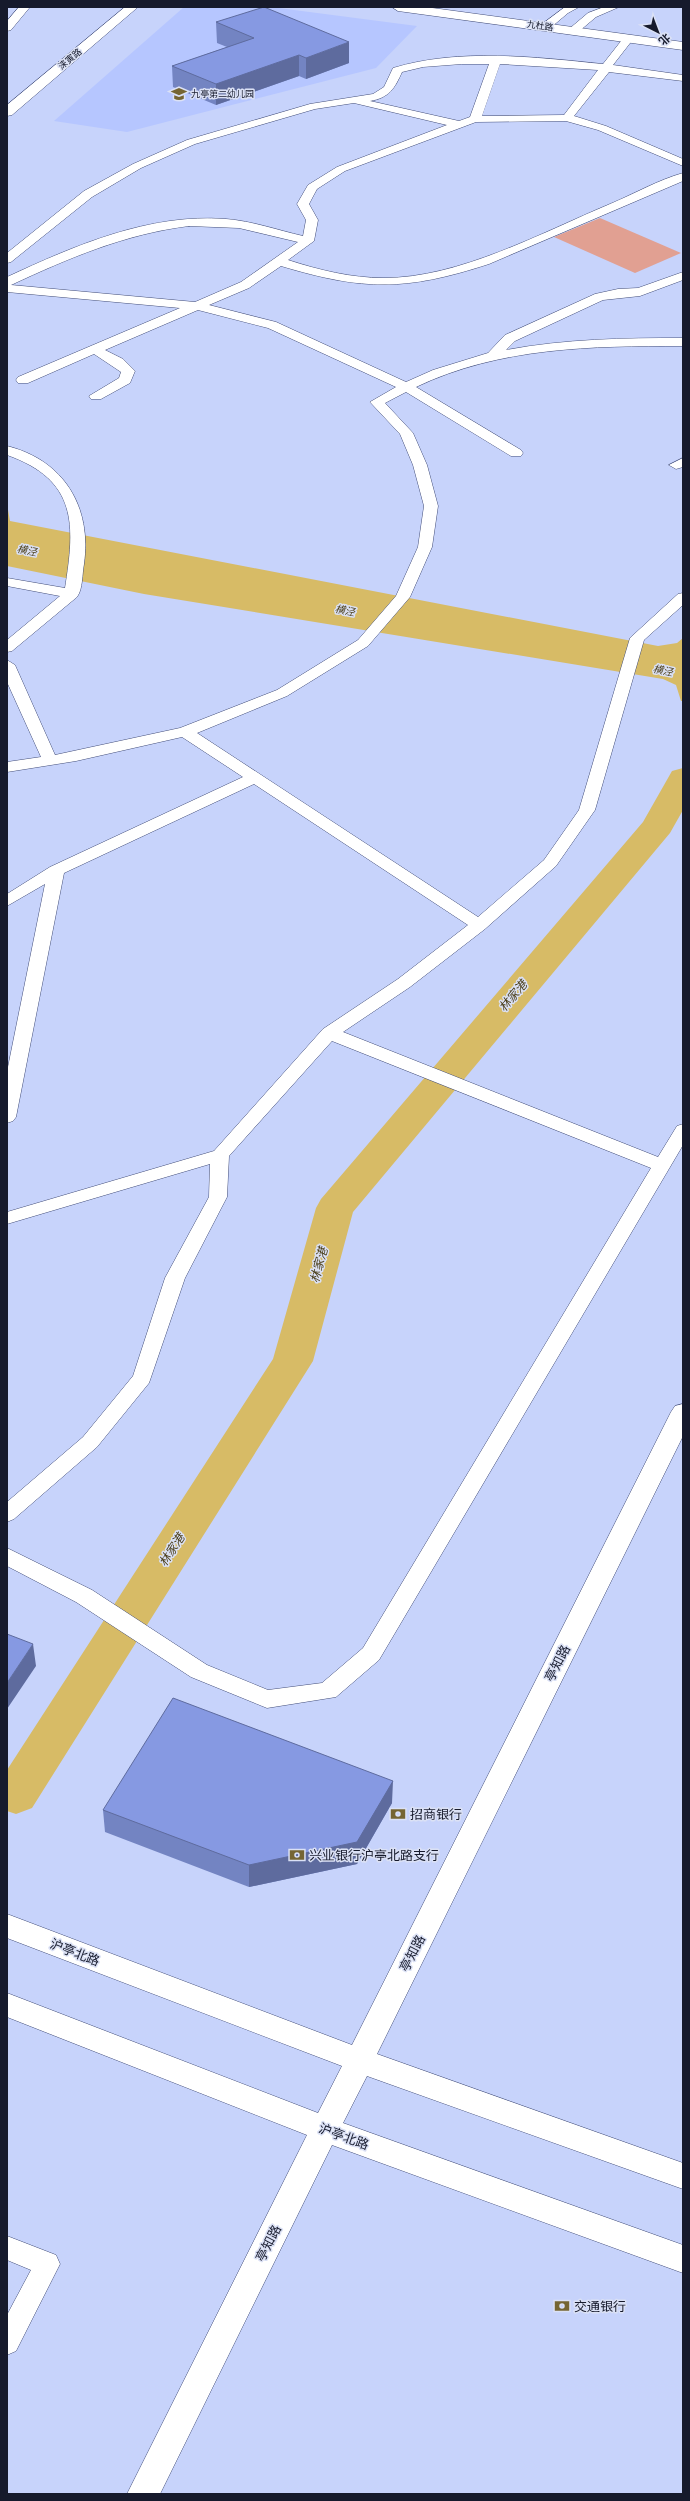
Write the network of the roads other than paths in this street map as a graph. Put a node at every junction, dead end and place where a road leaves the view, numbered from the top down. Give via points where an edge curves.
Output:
1 (25, 7) edge
2 (132, 7) edge
3 (398, 7) edge
4 (574, 7) edge
5 (614, 7) edge
6 (545, 27) junction
7 (7, 28) edge
8 (573, 31) junction
9 (629, 38) junction
10 (683, 46) edge
11 (496, 61) junction
12 (607, 66) junction
13 (683, 78) edge
14 (355, 101) junction
15 (7, 112) edge
16 (567, 118) junction
17 (475, 119) junction
18 (460, 124) junction
19 (683, 163) edge
20 (683, 177) edge
21 (308, 241) junction
22 (7, 259) edge
23 (281, 262) junction
24 (683, 276) edge
25 (7, 282) edge
26 (7, 288) edge
27 (198, 306) junction
28 (683, 342) edge
29 (96, 350) junction
30 (493, 356) junction
31 (24, 380) dead end
32 (406, 387) junction
33 (96, 396) dead end
34 (7, 450) edge
35 (516, 453) dead end
36 (7, 582) edge
37 (72, 594) junction
38 (683, 597) edge
39 (7, 648) edge
40 (7, 665) edge
41 (185, 732) junction
42 (50, 760) junction
43 (7, 768) edge
44 (255, 778) junction
45 (56, 870) junction
46 (7, 901) edge
47 (479, 925) junction
48 (329, 1033) junction
49 (7, 1117) edge
50 (683, 1130) edge
51 (220, 1155) junction
52 (662, 1165) junction
53 (7, 1218) edge
54 (683, 1412) edge
55 (7, 1514) edge
56 (7, 1556) edge
57 (7, 1926) edge
58 (7, 2005) edge
59 (358, 2060) junction
60 (326, 2129) junction
61 (683, 2176) edge
62 (7, 2248) edge
63 (683, 2259) edge
64 (7, 2342) edge
65 (143, 2494) edge

1 - 7 lane
2 - 15 street, 涞寅路
3 - 6 street, 九杜路
4 - 6 lane via 564,11
5 - 8 lane via 592,15
6 - 8 street, 九杜路
8 - 9 street, 九杜路
9 - 10 street, 九杜路
9 - 12 lane
11 - 12 lane
11 - 14 lane via 442,59 419,63 397,70 389,89 376,97
11 - 17 lane
12 - 13 lane
12 - 16 lane
14 - 18 lane
14 - 22 lane via 314,106 191,142 136,166 88,194
16 - 17 lane
16 - 19 lane via 602,128
17 - 18 lane
18 - 21 lane via 341,169 312,187 303,204 312,220
20 - 23 lane via 485,261 419,280 386,283 352,281 321,275
21 - 23 lane
21 - 25 lane via 252,227 217,222 180,223 92,246 46,263
23 - 27 lane via 244,285
24 - 30 lane via 646,290 599,297 510,338
26 - 27 lane
27 - 29 lane
27 - 32 lane via 272,325
28 - 30 lane via 553,346
29 - 31 lane
29 - 33 lane via 128,371 125,380
30 - 32 lane via 438,372
32 - 35 lane
32 - 41 lane via 378,402 406,433 420,465 431,506 425,547 403,597 363,642 282,693
34 - 37 lane via 17,453 53,475 74,502 80,537
36 - 37 lane
37 - 39 lane
38 - 47 lane via 637,638 587,810 550,863
40 - 42 lane
41 - 42 lane
41 - 44 lane
42 - 43 lane
44 - 45 lane
44 - 47 lane
45 - 46 lane
45 - 49 lane
47 - 48 lane via 404,983
48 - 51 lane
48 - 52 lane
50 - 52 lane
51 - 53 lane
51 - 55 lane via 218,1197 175,1278 142,1378 90,1442
52 - 56 lane via 371,1654 328,1690 267,1699 199,1671 84,1596
54 - 59 street, 亭知路
57 - 59 street, 沪亭北路
58 - 60 street, 沪亭北路
59 - 60 street, 亭知路
59 - 61 street, 沪亭北路
60 - 63 street, 沪亭北路
60 - 65 street, 亭知路
62 - 64 lane via 47,2264

